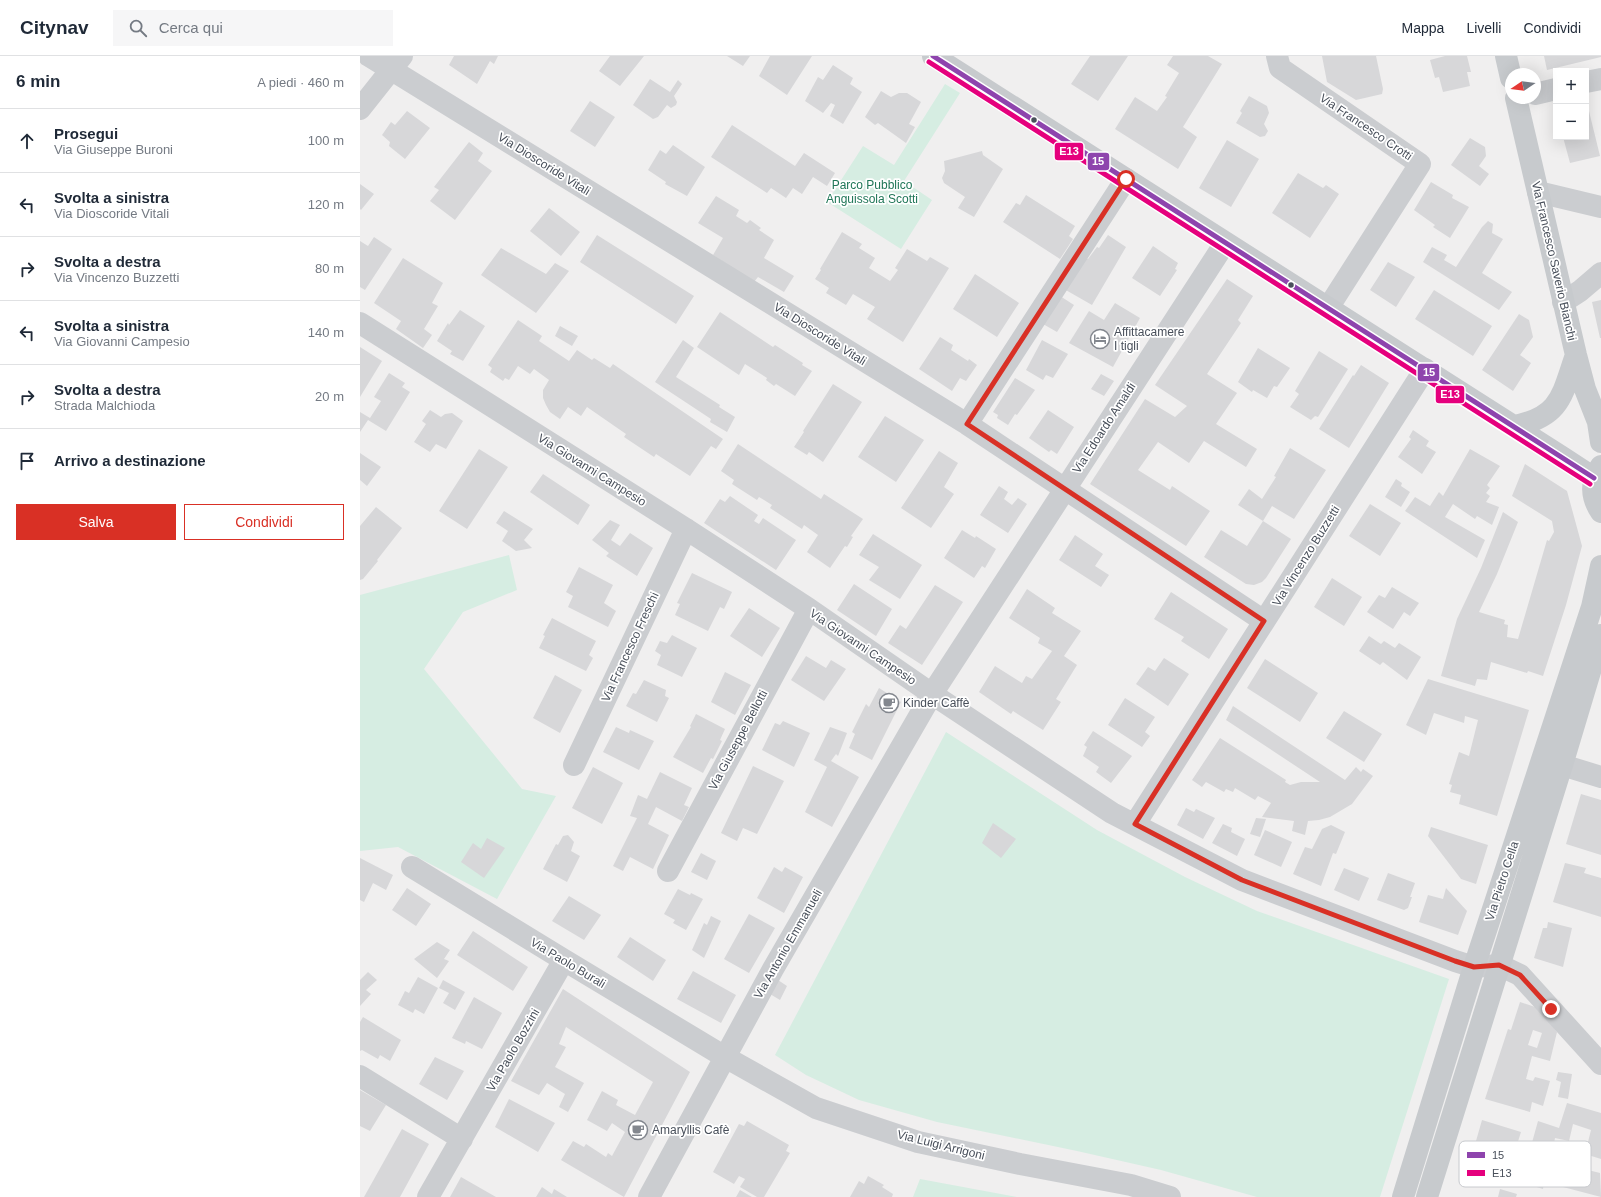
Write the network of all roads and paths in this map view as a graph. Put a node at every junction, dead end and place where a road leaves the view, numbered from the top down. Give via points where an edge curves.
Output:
1 (369, 56) edge
2 (932, 56) edge
3 (1277, 56) edge
4 (1506, 56) edge
5 (396, 63) edge
6 (1509, 68) edge
7 (1601, 79) edge
8 (1589, 81) edge
9 (1553, 90) edge
10 (1541, 92) edge
11 (1522, 104) edge
12 (360, 109) edge
13 (1126, 179) junction
14 (1538, 192) junction
15 (1601, 208) edge
16 (1225, 243) junction
17 (1601, 273) edge
18 (1563, 302) junction
19 (1328, 308) junction
20 (360, 323) edge
21 (1576, 355) junction
22 (1425, 369) junction
23 (967, 424) junction
24 (1514, 426) junction
25 (1600, 430) edge
26 (1598, 472) edge
27 (1065, 488) junction
28 (1599, 514) edge
29 (686, 529) junction
30 (1601, 566) edge
31 (809, 610) junction
32 (1264, 621) junction
33 (1601, 634) edge
34 (932, 694) junction
35 (1562, 764) junction
36 (574, 765) dead end
37 (1601, 777) edge
38 (1135, 824) junction
39 (412, 867) dead end
40 (668, 871) dead end
41 (564, 960) junction
42 (1499, 965) junction
43 (1474, 967) junction
44 (725, 1057) junction
45 (1601, 1064) edge
46 (360, 1076) edge
47 (462, 1139) junction
48 (428, 1197) edge
49 (649, 1197) edge
50 (1170, 1197) edge
51 (1403, 1197) edge
52 (1427, 1197) edge

1 - 5 street, Via Dioscoride Vitali
2 - 13 main road
3 - 19 street, Via Francesco Crotti via 1280,68 1420,164
4 - 6 main road
5 - 12 street
5 - 23 street, Via Dioscoride Vitali
7 - 8 street
9 - 10 street
11 - 14 main road, Via Francesco Saverio Bianchi
13 - 16 main road
13 - 23 street
14 - 15 street
14 - 18 main road, Via Francesco Saverio Bianchi
16 - 19 main road
16 - 27 street, Via Edoardo Amaldi
17 - 18 street
18 - 21 main road, Via Francesco Saverio Bianchi
19 - 22 main road
20 - 29 street, Via Giovanni Campesio
21 - 24 main road via 1557,404 1541,418
21 - 25 main road, Via Francesco Saverio Bianchi
22 - 24 main road
22 - 32 street, Via Vincenzo Buzzetti
23 - 27 street, Via Dioscoride Vitali
24 - 26 main road
26 - 28 main road via 1593,487
27 - 32 street, Via Dioscoride Vitali
27 - 34 street, Via Edoardo Amaldi
29 - 31 street, Via Giovanni Campesio
29 - 36 street, Via Francesco Freschi
30 - 43 main road, Via Pietro Cella via 1592,607
31 - 34 street, Via Giovanni Campesio
31 - 40 street, Via Giuseppe Bellotti
32 - 38 street, Via Vincenzo Buzzetti
33 - 35 main road, Via Pietro Cella
34 - 38 street, Via Giovanni Campesio via 1112,813
34 - 44 street, Via Antonio Emmanueli
35 - 37 street
35 - 42 main road, Via Pietro Cella
38 - 43 street, Via Giovanni Campesio via 1242,880
39 - 41 street, Via Paolo Burali
41 - 44 street, Via Paolo Burali
41 - 47 street, Via Paolo Bozzini
42 - 43 street, Via Giovanni Campesio
42 - 45 street via 1520,975
42 - 52 main road, Via Pietro Cella
43 - 51 main road, Via Pietro Cella
44 - 49 street, Via Antonio Emmanueli
44 - 50 street, Via Luigi Arrigoni via 816,1108 918,1142 1131,1185
46 - 47 street
47 - 48 street, Via Paolo Bozzini

